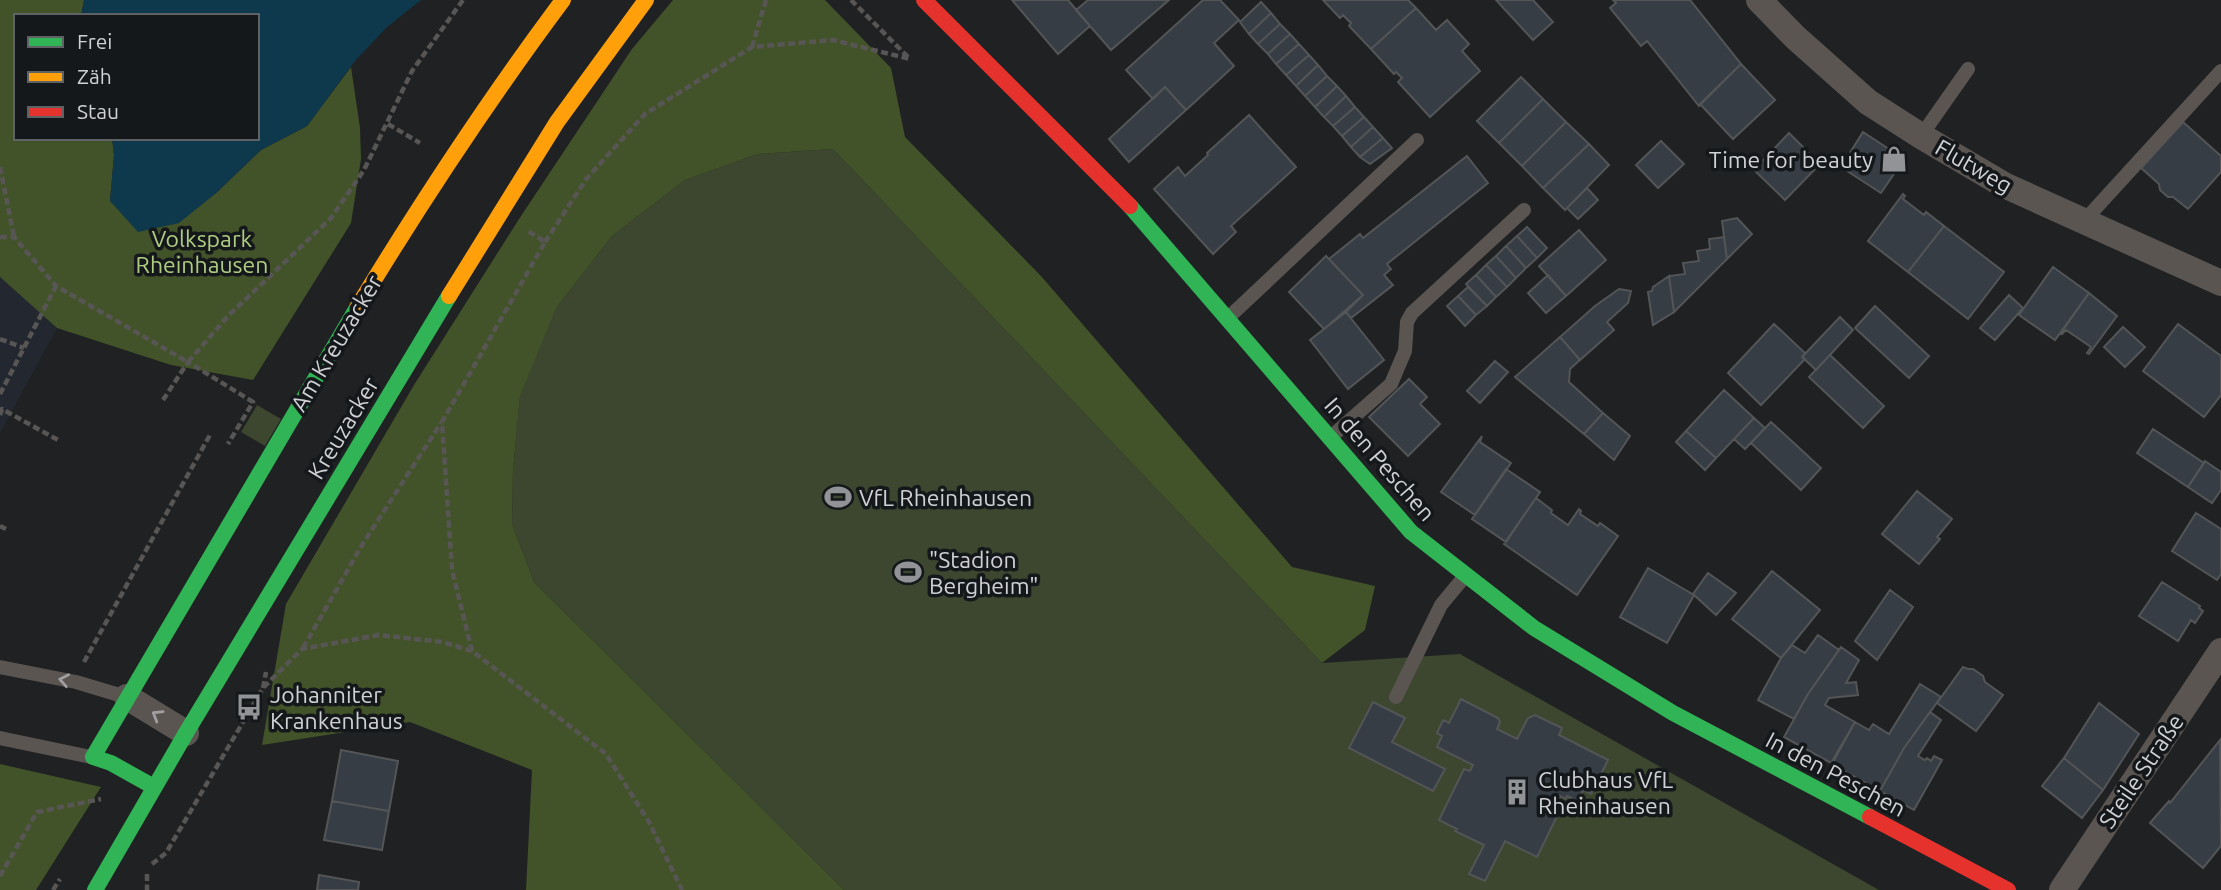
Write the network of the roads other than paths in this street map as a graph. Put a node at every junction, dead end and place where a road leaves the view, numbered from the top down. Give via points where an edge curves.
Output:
1 (563, 0) edge
2 (646, 0) edge
3 (924, 0) edge
4 (1759, 0) edge
5 (1968, 69) dead end
6 (2221, 71) edge
7 (1921, 136) junction
8 (1417, 140) dead end
9 (1524, 210) dead end
10 (2084, 221) junction
11 (2221, 283) edge
12 (1228, 318) junction
13 (1331, 437) junction
14 (1466, 575) junction
15 (2221, 652) edge
16 (0, 667) edge
17 (127, 697) junction
18 (1396, 697) dead end
19 (186, 733) junction
20 (0, 738) edge
21 (93, 757) junction
22 (154, 787) junction
23 (95, 890) edge
24 (2008, 890) edge
25 (2062, 890) edge

1 - 17 street, Am Kreuzacker via 521,54 364,295
2 - 19 street, Kreuzacker via 557,122 500,212
3 - 12 street, In den Peschen via 1123,197
4 - 7 street, Flutweg via 1868,102
5 - 7 lane
6 - 10 lane
7 - 10 street, Flutweg via 2004,186
8 - 12 lane
9 - 13 lane via 1412,313 1405,351 1391,384
10 - 11 street, Flutweg
12 - 13 street, In den Peschen
13 - 14 street, In den Peschen via 1411,532
14 - 18 lane via 1441,605
14 - 24 street, In den Peschen via 1534,628 1673,713
15 - 25 street, Steile Straße
17 -> 16 lane
19 -> 17 street
17 - 21 street, Am Kreuzacker
19 - 22 street, Kreuzacker
20 - 21 lane
21 - 22 street
22 - 23 street, Kreuzacker

